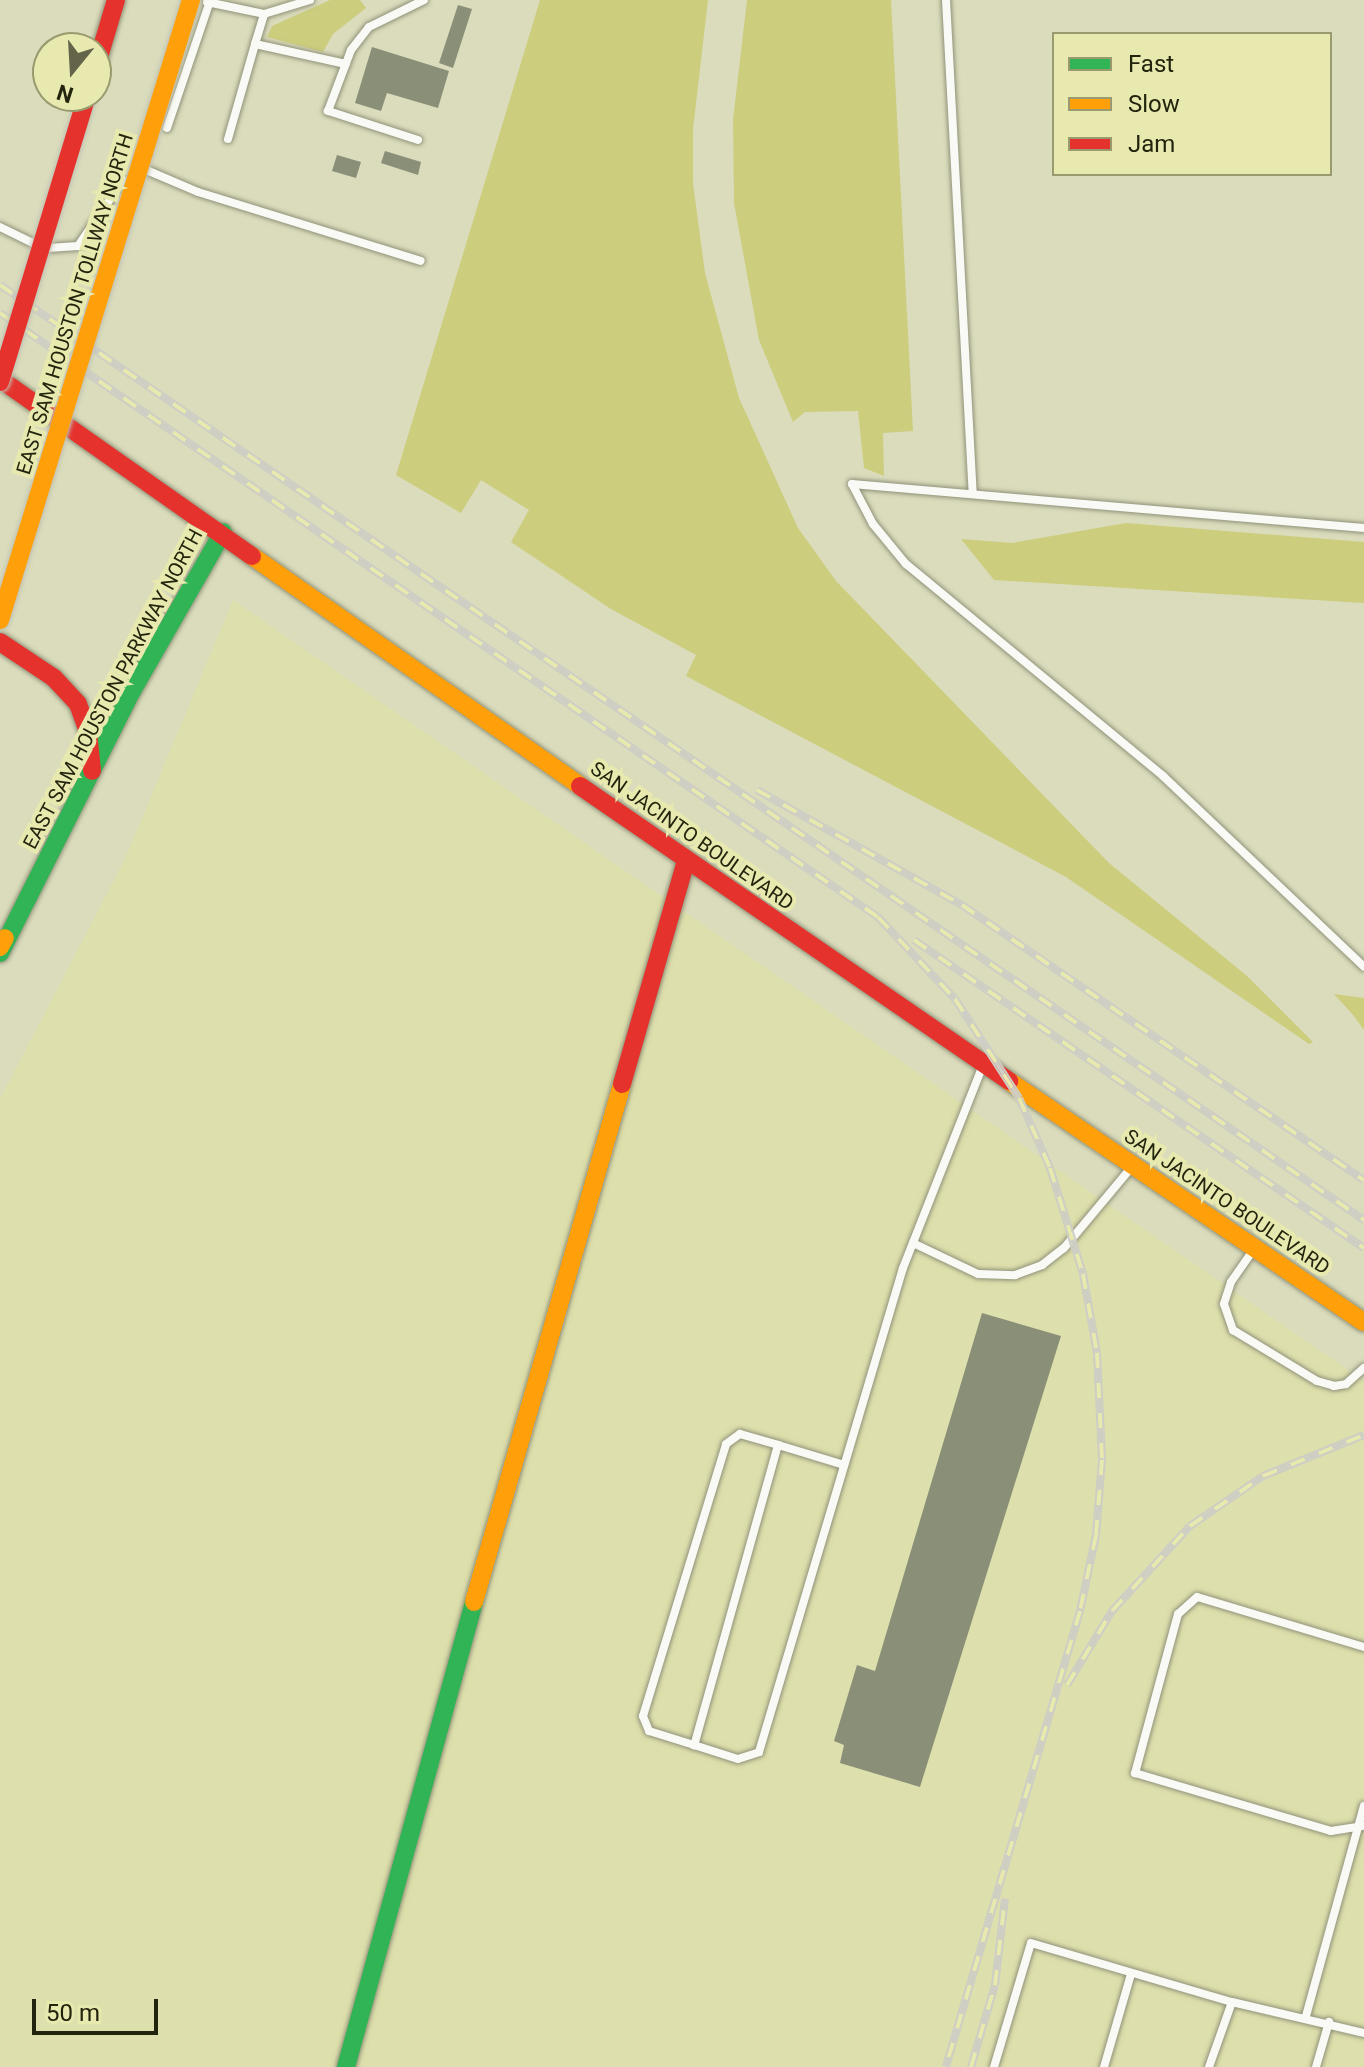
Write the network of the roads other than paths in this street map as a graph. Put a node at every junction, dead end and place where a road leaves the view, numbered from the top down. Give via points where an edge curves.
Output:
1 (116, 0) edge
2 (310, 0) edge
3 (424, 0) edge
4 (946, 0) edge
5 (202, 1) edge
6 (264, 14) junction
7 (106, 32) edge
8 (255, 44) junction
9 (346, 64) junction
10 (82, 112) edge
11 (164, 134) dead end
12 (228, 139) dead end
13 (418, 140) dead end
14 (159, 147) dead end
15 (136, 166) junction
16 (0, 227) edge
17 (421, 261) dead end
18 (0, 381) edge
19 (973, 492) junction
20 (1364, 528) edge
21 (223, 532) junction
22 (0, 620) edge
23 (0, 642) edge
24 (92, 771) junction
25 (686, 861) junction
26 (2, 946) edge
27 (1364, 967) edge
28 (984, 1061) junction
29 (1134, 1164) junction
30 (913, 1243) junction
31 (1255, 1247) junction
32 (1364, 1322) edge
33 (1364, 1368) edge
34 (778, 1445) junction
35 (844, 1465) junction
36 (1364, 1647) edge
37 (694, 1745) junction
38 (1364, 1806) edge
39 (1361, 1826) edge
40 (1131, 1974) junction
41 (1232, 2002) junction
42 (1306, 2016) junction
43 (1329, 2022) junction
44 (1364, 2033) edge
45 (346, 2067) edge
46 (994, 2067) edge
47 (1104, 2067) edge
48 (1209, 2067) edge
49 (1316, 2067) edge

1 - 7 main road
2 - 6 lane
3 - 9 lane via 369,27
4 - 19 lane
5 - 6 lane
5 - 11 lane
5 - 22 main road, EAST SAM HOUSTON TOLLWAY NORTH, bridge
6 - 8 lane
8 - 9 lane
8 - 12 lane
9 - 13 lane via 328,111
10 - 18 main road, bridge
14 - 15 lane
15 - 16 lane via 78,246 61,251
15 - 17 lane via 198,192
18 - 21 main road, SAN JACINTO BOULEVARD
19 - 20 lane
19 - 27 lane via 852,484 873,524 906,564 1163,776
21 - 24 main road, EAST SAM HOUSTON PARKWAY NORTH
21 - 25 main road, SAN JACINTO BOULEVARD
23 - 24 main road via 54,678 78,704
24 - 26 main road, EAST SAM HOUSTON PARKWAY NORTH
25 - 28 main road, SAN JACINTO BOULEVARD
25 - 45 main road via 376,1944
28 - 29 main road, SAN JACINTO BOULEVARD
28 - 30 lane
29 - 30 lane via 1064,1248 1042,1265 1015,1275 978,1274
29 - 31 main road, SAN JACINTO BOULEVARD
30 - 35 lane
31 - 32 main road, SAN JACINTO BOULEVARD
31 - 33 lane via 1231,1282 1224,1304 1233,1330 1334,1386 1346,1384
34 - 35 lane
34 - 37 lane
34 - 37 lane via 740,1434 726,1444 643,1716 649,1731
35 - 37 lane via 759,1752 738,1759
36 - 39 lane via 1197,1597 1178,1614 1135,1773 1331,1831
38 - 39 lane
39 - 42 lane
40 - 41 lane
40 - 46 lane via 1031,1943
40 - 47 lane
41 - 42 lane
41 - 48 lane
42 - 43 lane
43 - 44 lane
43 - 49 lane

